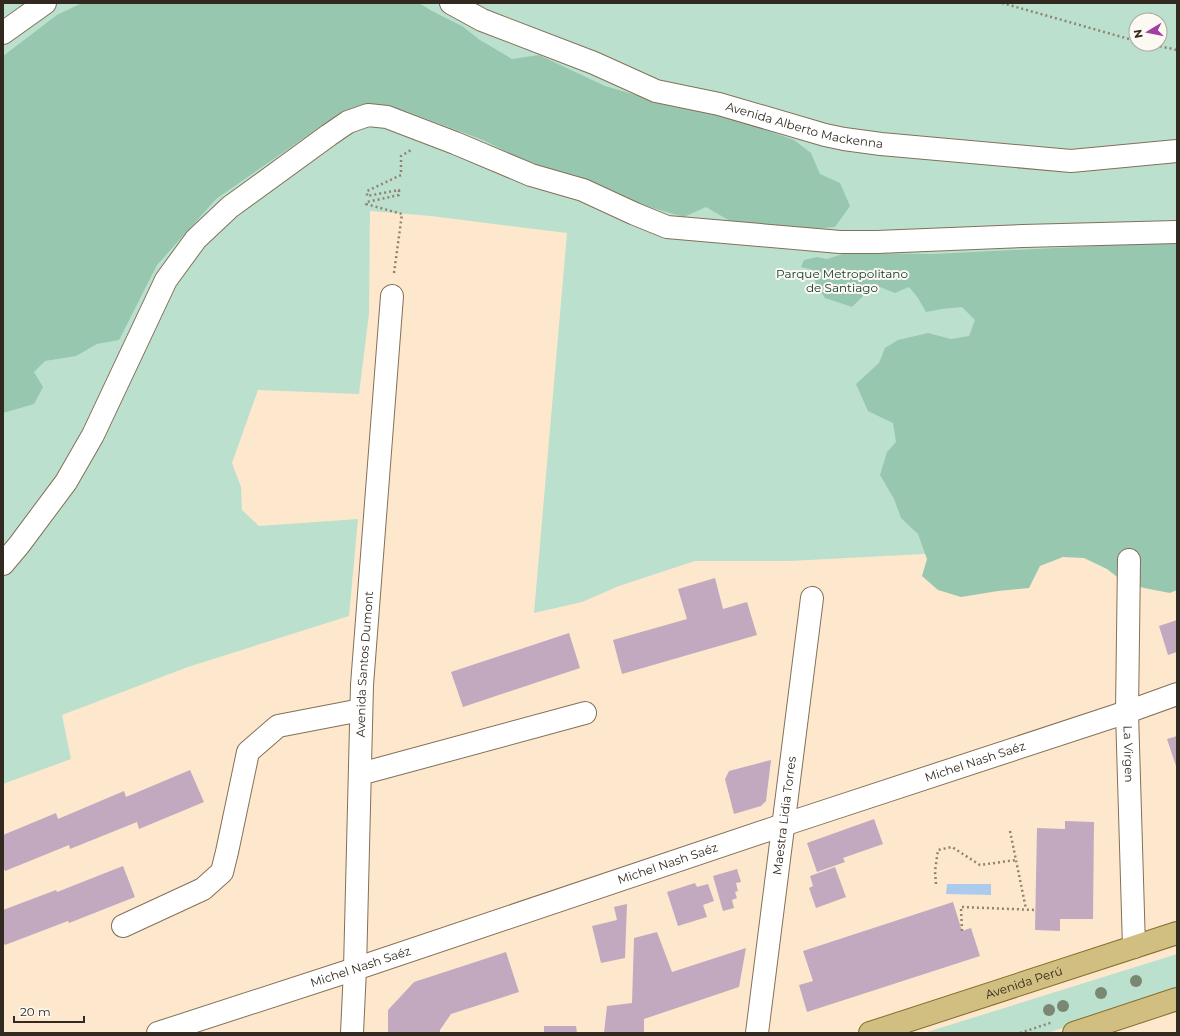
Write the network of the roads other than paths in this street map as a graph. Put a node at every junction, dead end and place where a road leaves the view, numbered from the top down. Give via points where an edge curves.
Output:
1 (45, 3) edge
2 (451, 3) edge
3 (3, 33) edge
4 (1177, 151) edge
5 (1177, 232) edge
6 (392, 296) road end
7 (1129, 560) dead end
8 (3, 564) edge
9 (812, 598) dead end
10 (1177, 694) edge
11 (361, 710) junction
12 (1127, 712) junction
13 (585, 713) dead end
14 (360, 774) junction
15 (783, 825) junction
16 (123, 926) dead end
17 (1177, 933) edge
18 (1134, 947) junction
19 (355, 969) junction
20 (1177, 999) edge
21 (158, 1033) edge
22 (352, 1033) edge
23 (757, 1033) edge
24 (870, 1033) edge
25 (1074, 1033) edge

1 - 3 street
2 - 4 street, Avenida Alberto Mackenna via 482,20 594,63 656,91 719,104 825,135 881,144 1071,161
5 - 8 street via 847,242 667,227 583,190 531,175 387,117 368,115 348,122 329,134 230,207 196,239 166,280 93,435 66,482
6 - 11 street, Avenida Santos Dumont
7 - 12 street, La Virgen
9 - 15 street, Maestra Lidia Torres
10 - 12 street, Michel Nash Saéz
11 - 14 street, Avenida Santos Dumont
11 - 16 street via 278,726 248,752 222,872 203,889
12 - 15 street, Michel Nash Saéz
12 - 18 street, La Virgen
13 - 14 street
14 - 19 street, Avenida Santos Dumont
15 - 19 street, Michel Nash Saéz
15 - 23 street, Maestra Lidia Torres
17 - 18 main road, Avenida Perú
18 - 24 main road, Avenida Perú
19 - 21 street, Michel Nash Saéz
19 - 22 street, Avenida Santos Dumont
20 - 25 main road

